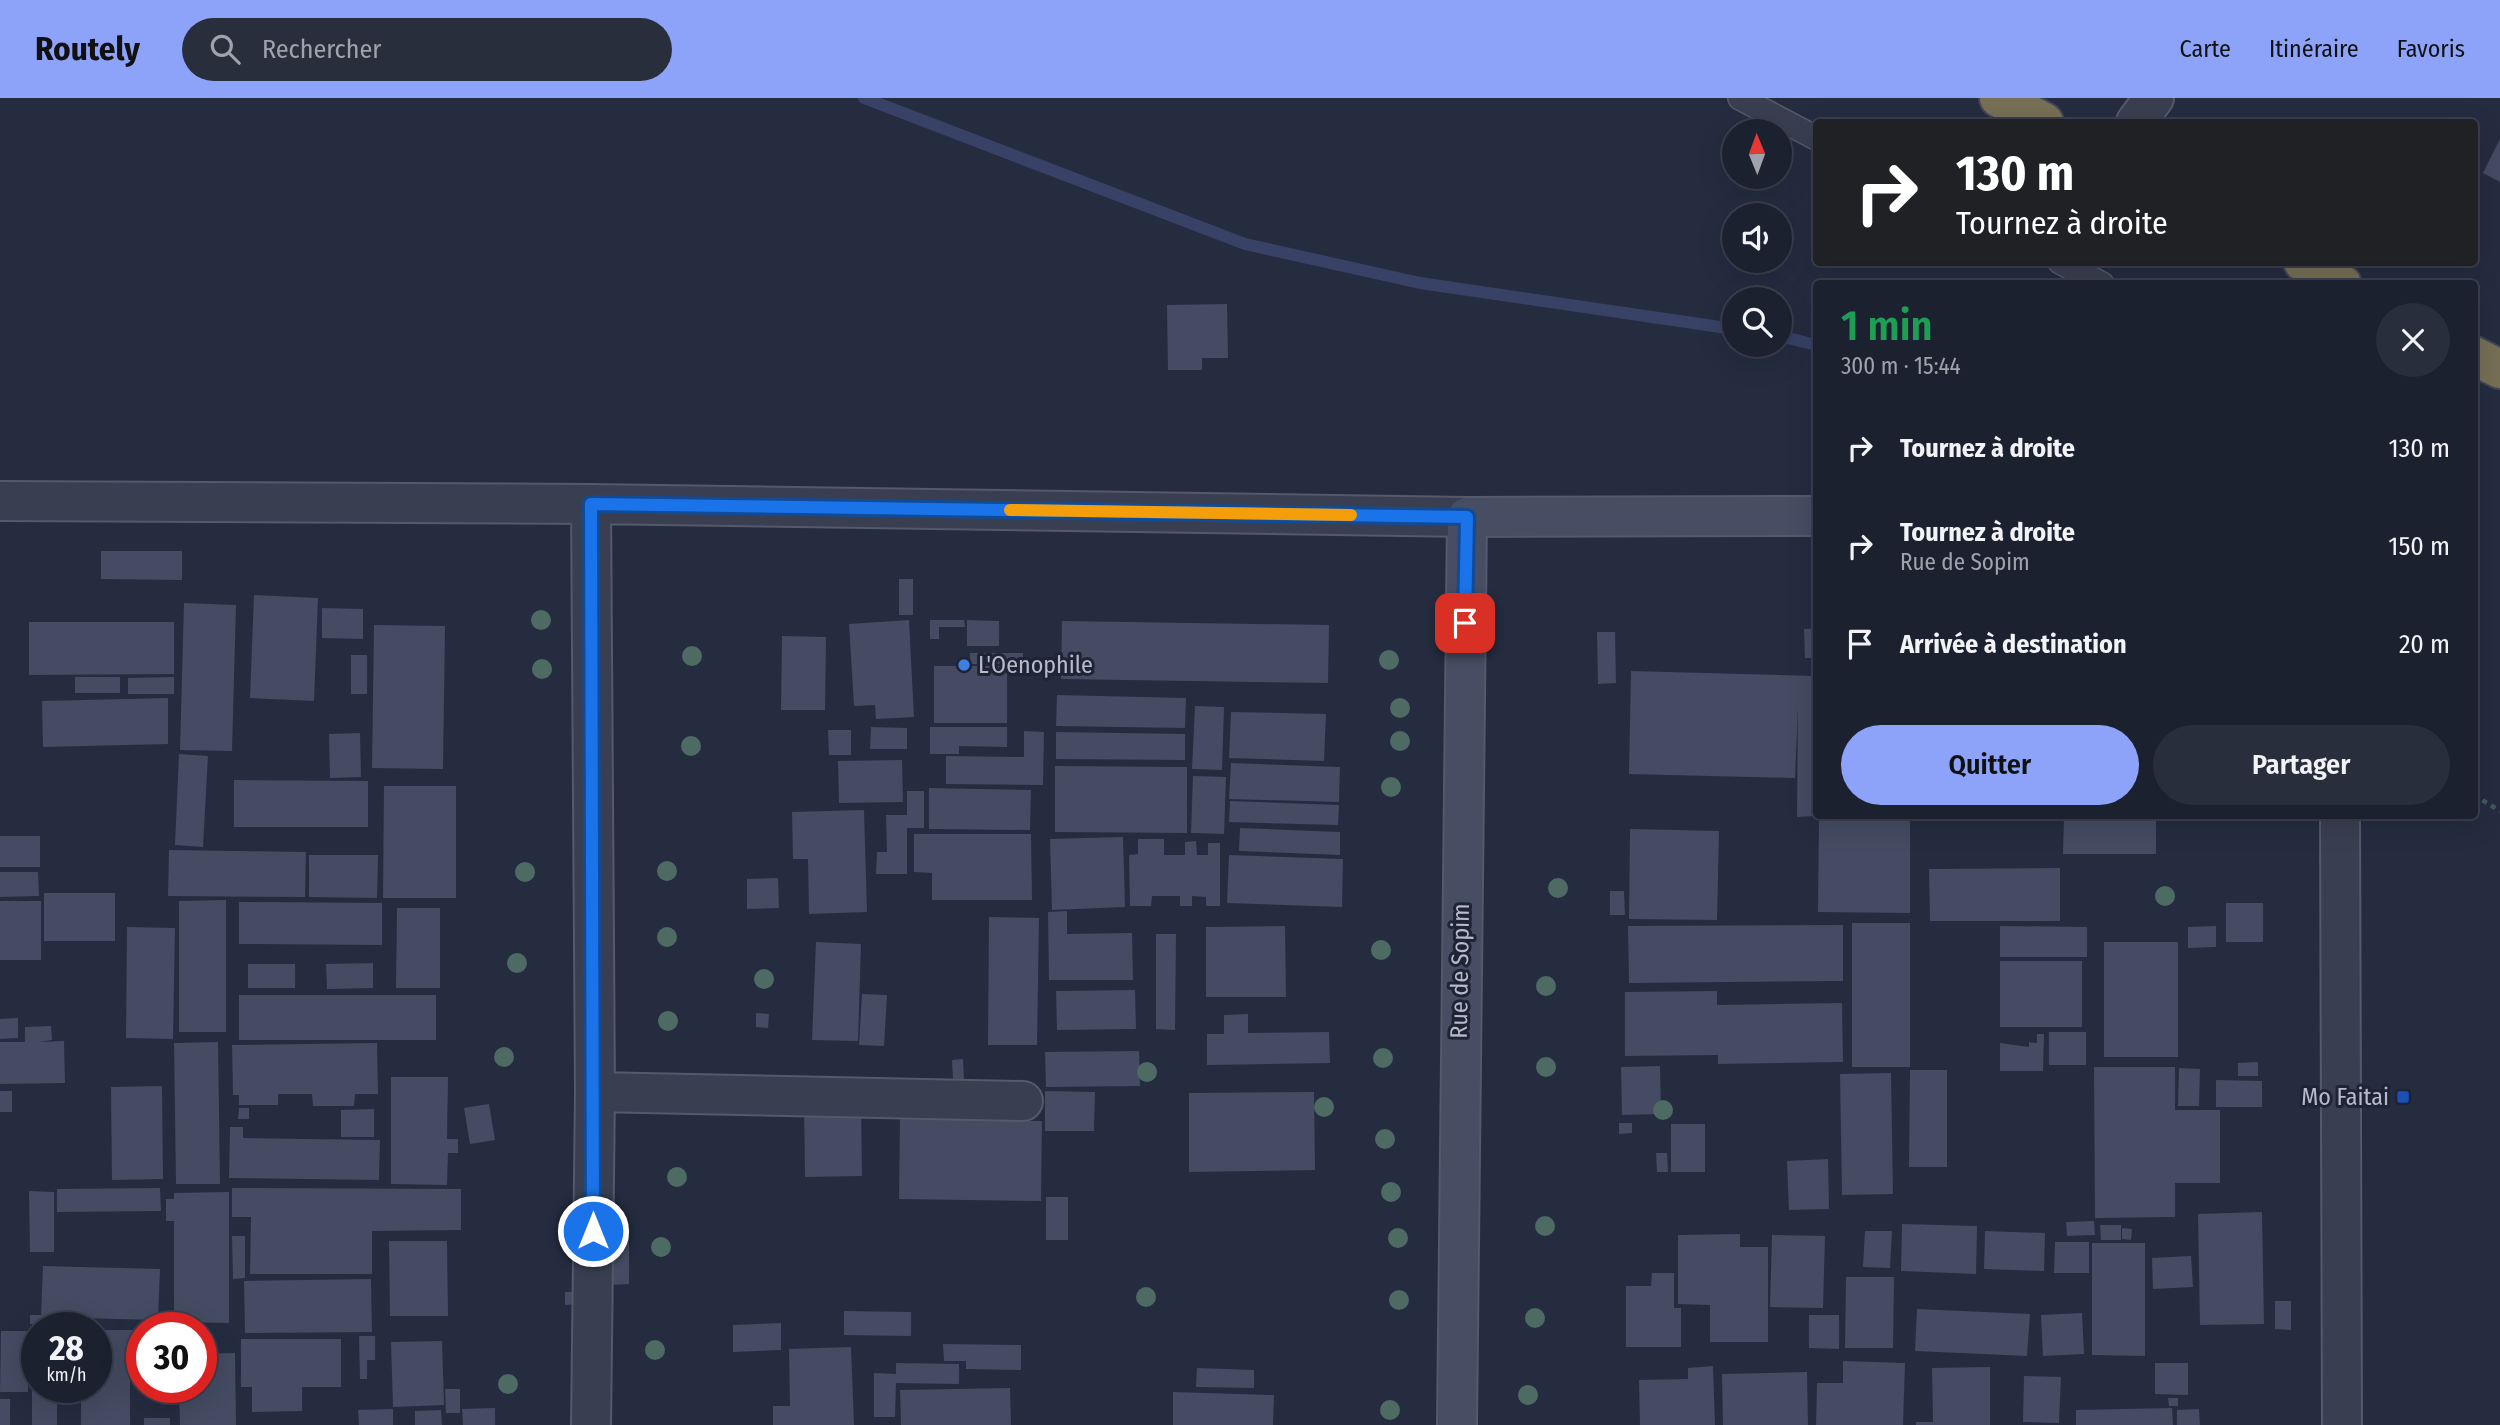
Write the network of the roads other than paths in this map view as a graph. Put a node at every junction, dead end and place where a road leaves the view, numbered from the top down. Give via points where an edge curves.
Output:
1 (1740, 98) edge
2 (1998, 98) edge
3 (2154, 98) edge
4 (2038, 119) edge
5 (2138, 119) edge
6 (1813, 136) edge
7 (2068, 266) edge
8 (2310, 266) edge
9 (2094, 280) edge
10 (2335, 280) edge
11 (2478, 358) edge
12 (2500, 369) edge
13 (0, 501) edge
14 (591, 504) junction
15 (1813, 516) edge
16 (1467, 517) junction
17 (2340, 819) edge
18 (595, 1092) junction
19 (1023, 1101) dead end
20 (591, 1425) edge
21 (1457, 1425) edge
22 (2342, 1425) edge

1 - 6 lane
2 - 4 highway
3 - 5 street
7 - 9 lane
8 - 10 highway
11 - 12 highway
13 - 14 street
14 - 16 street
14 - 18 street
15 - 16 street
16 - 21 street, Rue de Sopim
17 - 22 street
18 - 19 street
18 - 20 street

